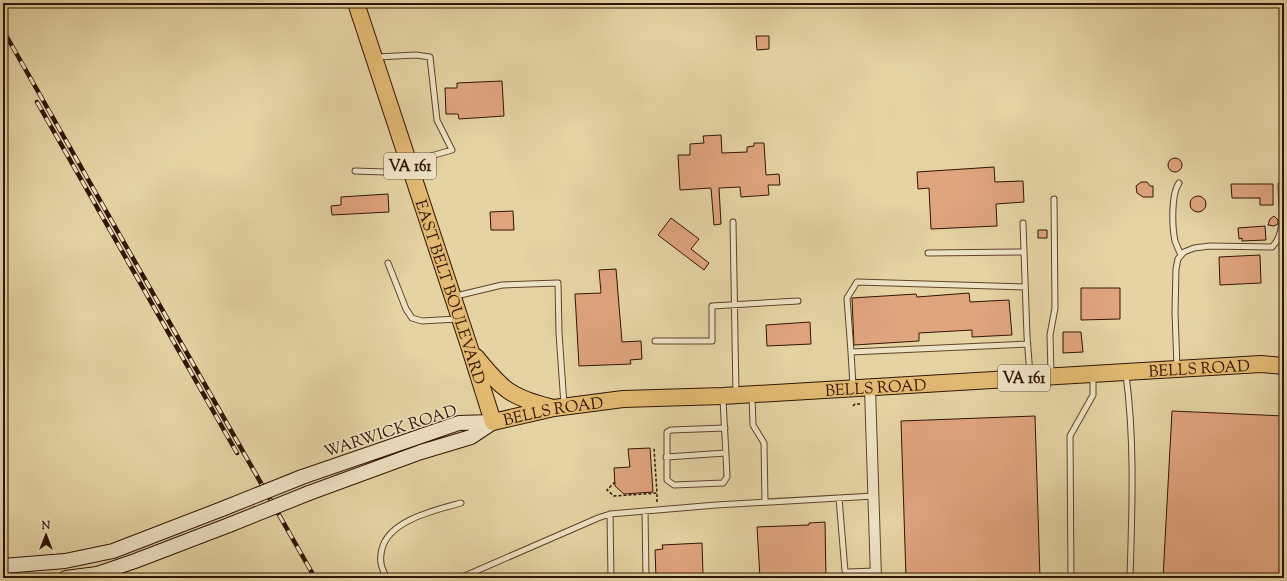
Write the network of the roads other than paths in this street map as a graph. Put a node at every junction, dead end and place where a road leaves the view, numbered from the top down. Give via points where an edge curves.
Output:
1 (356, 3) edge
2 (374, 57) junction
3 (410, 166) junction
4 (355, 171) dead end
5 (1178, 183) dead end
6 (1281, 185) dead end
7 (1054, 199) dead end
8 (733, 222) dead end
9 (1023, 223) dead end
10 (1024, 252) junction
11 (928, 253) dead end
12 (1181, 255) junction
13 (388, 263) dead end
14 (1025, 287) junction
15 (453, 296) junction
16 (798, 302) dead end
17 (735, 304) junction
18 (460, 318) junction
19 (655, 341) dead end
20 (1027, 344) junction
21 (470, 349) junction
22 (851, 352) junction
23 (1284, 358) edge
24 (1261, 364) junction
25 (1284, 366) edge
26 (1177, 369) junction
27 (1126, 372) junction
28 (1093, 374) junction
29 (1051, 376) junction
30 (1030, 378) junction
31 (870, 388) junction
32 (853, 389) junction
33 (737, 395) junction
34 (559, 408) junction
35 (492, 422) junction
36 (725, 428) junction
37 (726, 453) junction
38 (666, 457) junction
39 (874, 496) junction
40 (839, 498) junction
41 (765, 502) junction
42 (460, 503) dead end
43 (645, 511) junction
44 (610, 514) junction
45 (3, 566) edge
46 (876, 574) edge
47 (66, 578) edge
48 (387, 578) edge
49 (460, 578) edge
50 (611, 578) edge
51 (646, 578) edge
52 (1071, 578) edge
53 (1130, 578) edge

1 - 2 main road, EAST BELT BOULEVARD / VA 161
2 - 3 main road, EAST BELT BOULEVARD / VA 161
2 - 3 lane via 430,57 437,120 452,150
3 - 4 lane via 385,172
3 - 15 main road, EAST BELT BOULEVARD / VA 161
5 - 12 lane via 1174,197 1174,226
6 - 12 lane via 1282,223 1276,243 1272,247 1210,246 1194,248
7 - 29 lane via 1055,308 1050,335
8 - 17 lane
9 - 10 lane
10 - 11 lane
10 - 14 lane
12 - 26 lane via 1176,269
13 - 18 lane via 412,318 422,322
14 - 20 lane
14 - 22 lane via 857,282 847,298
15 - 18 main road, EAST BELT BOULEVARD / VA 161
15 - 34 lane via 502,285 558,283
16 - 17 lane
17 - 19 lane via 712,306 712,340
17 - 33 lane
18 - 21 main road, EAST BELT BOULEVARD / VA 161
20 - 22 lane
20 - 30 lane
21 - 34 main road, VA 161 via 504,388 528,401
21 - 35 main road, EAST BELT BOULEVARD / VA 161
22 - 32 lane
23 - 24 main road, BELLS ROAD / VA 161
24 - 25 main road, BELLS ROAD / VA 161
24 - 26 main road, BELLS ROAD / VA 161
26 - 27 main road, BELLS ROAD / VA 161
27 - 28 main road, BELLS ROAD / VA 161
27 - 53 lane via 1133,482
28 - 29 main road, BELLS ROAD / VA 161
28 - 52 lane via 1093,395 1070,436
29 - 30 main road, BELLS ROAD / VA 161
30 - 31 main road, BELLS ROAD / VA 161
31 - 32 main road, BELLS ROAD / VA 161
31 - 39 street
32 - 33 main road, BELLS ROAD / VA 161
33 - 34 main road, BELLS ROAD / VA 161 via 622,399
33 - 36 lane
33 - 41 lane via 764,443
34 - 35 main road, BELLS ROAD / VA 161
35 - 45 main road, WARWICK ROAD, bridge via 459,423 302,477 113,551 65,561
35 - 47 main road, WARWICK ROAD, bridge via 471,437 421,452 309,493 135,561 97,574
36 - 37 lane
36 - 38 lane via 671,430 667,432
37 - 38 lane
37 - 38 lane via 726,477 723,483 674,485 667,480
39 - 40 lane
39 - 46 street
40 - 41 lane
40 - 46 lane via 845,571
41 - 43 lane
42 - 48 lane via 422,514 397,527 383,543 380,560
43 - 44 lane
43 - 51 lane
44 - 49 lane
44 - 50 lane

